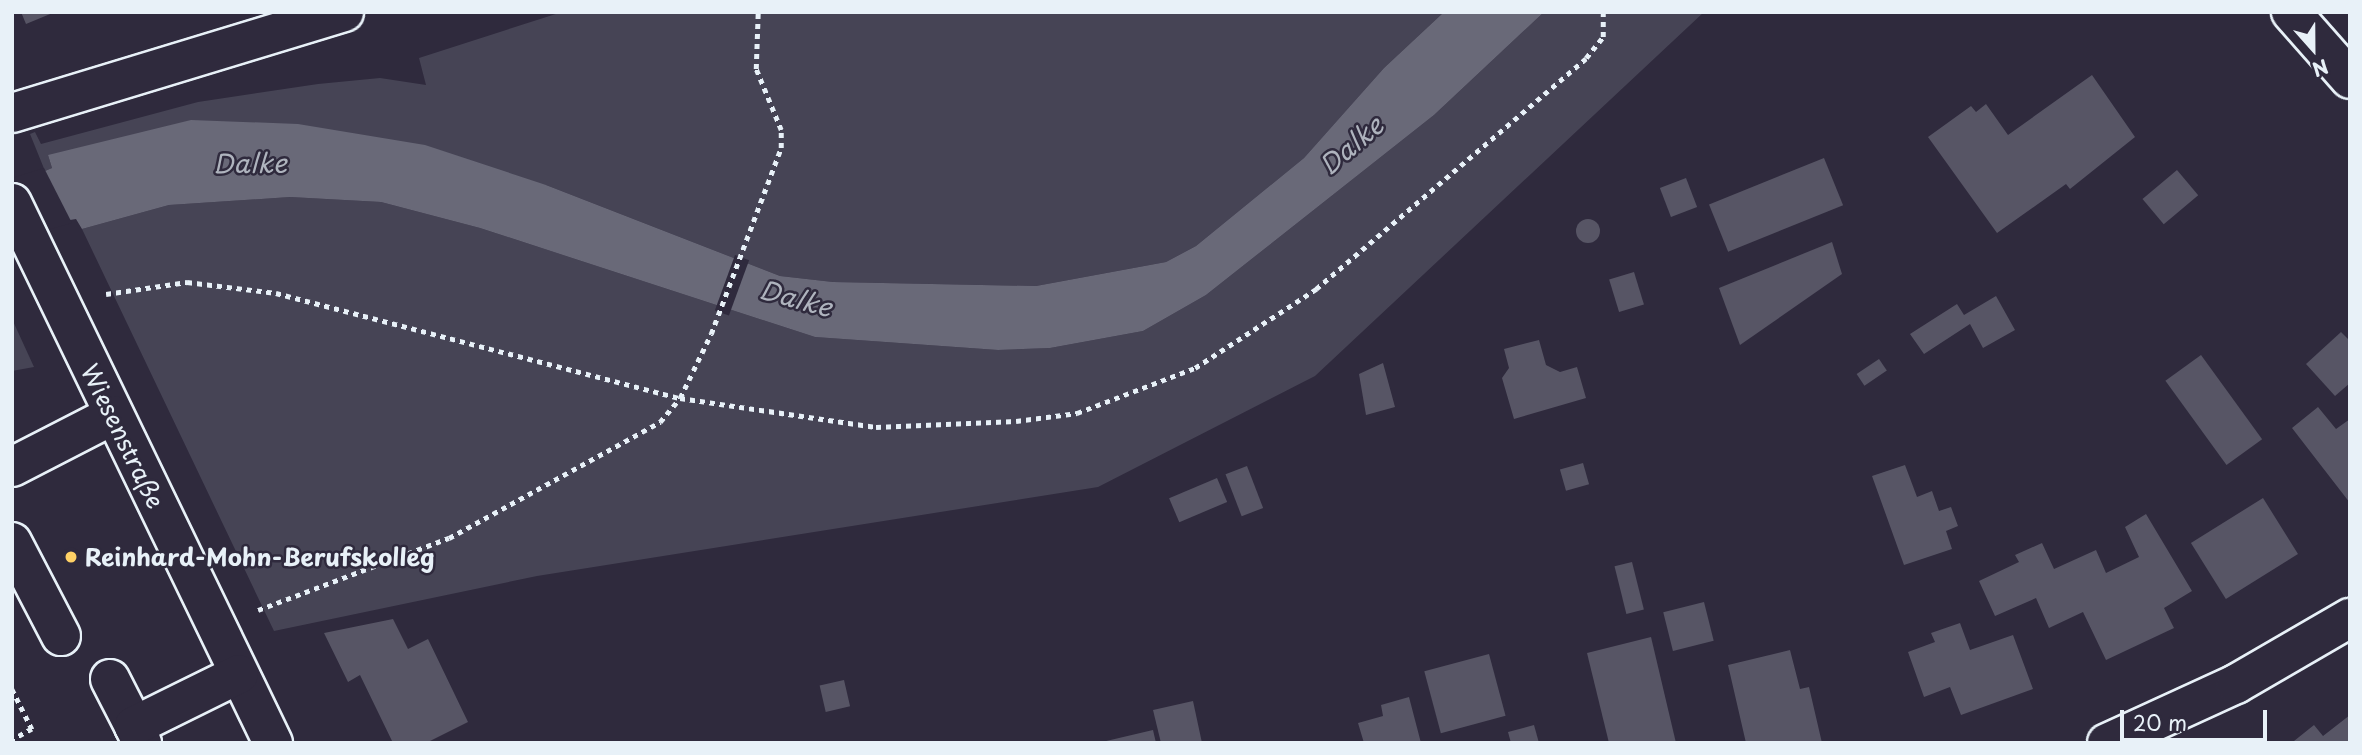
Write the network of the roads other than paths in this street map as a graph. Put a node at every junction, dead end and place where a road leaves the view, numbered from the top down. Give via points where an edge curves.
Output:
1 (344, 12) edge
2 (2291, 12) edge
3 (2350, 79) edge
4 (12, 113) edge
5 (12, 204) edge
6 (113, 415) junction
7 (12, 467) edge
8 (12, 542) edge
9 (2350, 618) edge
10 (61, 636) dead end
11 (239, 674) junction
12 (110, 679) dead end
13 (138, 734) edge
14 (273, 743) edge
15 (2107, 743) edge

1 - 4 street
2 - 3 street
5 - 6 street, Wiesenstraße
6 - 7 street
6 - 11 street, Wiesenstraße
8 - 10 street
9 - 15 street via 2236,684
11 - 13 street
11 - 14 street, Wiesenstraße
12 - 13 street

